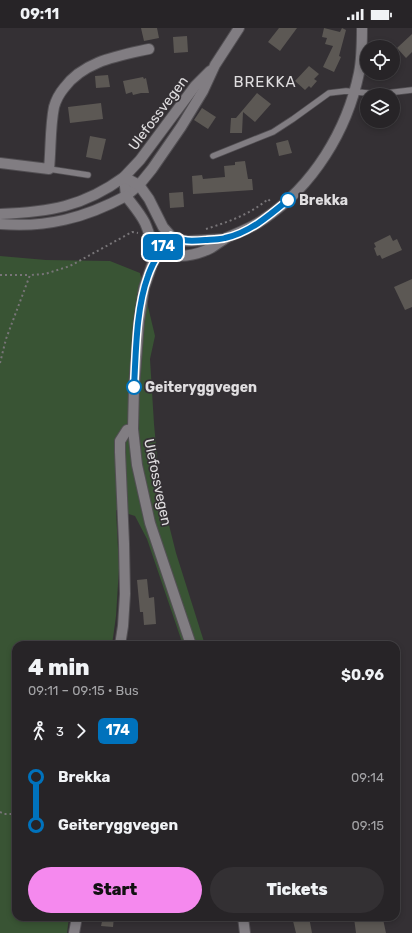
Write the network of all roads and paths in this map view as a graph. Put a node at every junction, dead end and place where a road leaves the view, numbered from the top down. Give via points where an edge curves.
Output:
1 (239, 28) edge
2 (362, 28) edge
3 (149, 49) dead end
4 (215, 65) junction
5 (412, 90) edge
6 (354, 92) junction
7 (213, 156) dead end
8 (0, 163) edge
9 (49, 169) junction
10 (88, 175) dead end
11 (124, 178) junction
12 (139, 185) junction
13 (126, 196) junction
14 (278, 209) junction
15 (0, 214) edge
16 (0, 224) edge
17 (200, 230) dead end
18 (139, 233) dead end
19 (171, 236) junction
20 (226, 238) junction
21 (160, 250) junction
22 (0, 275) edge
23 (30, 275) junction
24 (0, 363) edge
25 (133, 429) junction
26 (121, 641) edge
27 (190, 641) edge
28 (0, 812) edge
29 (12, 814) edge
30 (76, 921) edge
31 (244, 921) edge
32 (74, 933) edge
33 (245, 933) edge

1 - 4 street, Ulefossvegen
2 - 6 street via 361,58
3 - 9 street via 108,58 77,74 67,84 54,106
4 - 11 street, Ulefossvegen via 195,86
4 - 12 street, Ulefossvegen via 203,91 184,121
5 - 6 lane via 378,94
6 - 7 lane via 329,93 273,132
6 - 14 street via 344,122 326,155
8 - 9 street
9 - 10 lane
11 - 12 street
11 - 13 street
11 - 15 street, Ulefossvegen via 100,193 65,207
12 - 13 street, Ulefossvegen
12 - 19 street
13 - 16 street, Ulefossvegen via 88,214 54,223 24,226
13 - 21 street via 145,222 150,239
14 - 17 path via 268,199 231,220
14 - 20 street via 252,227
18 - 23 path via 132,232 70,266 45,274
19 - 20 street via 188,241
19 - 21 street, Ulefossvegen
20 - 21 street via 210,248 188,255 180,256
21 - 25 street, Ulefossvegen via 144,288 139,321
22 - 23 path
23 - 24 path via 6,339
25 - 26 street via 127,430 123,435 120,447 125,594
25 - 27 street, Ulefossvegen via 137,465 150,523
28 - 29 path
30 - 32 street
31 - 33 street

